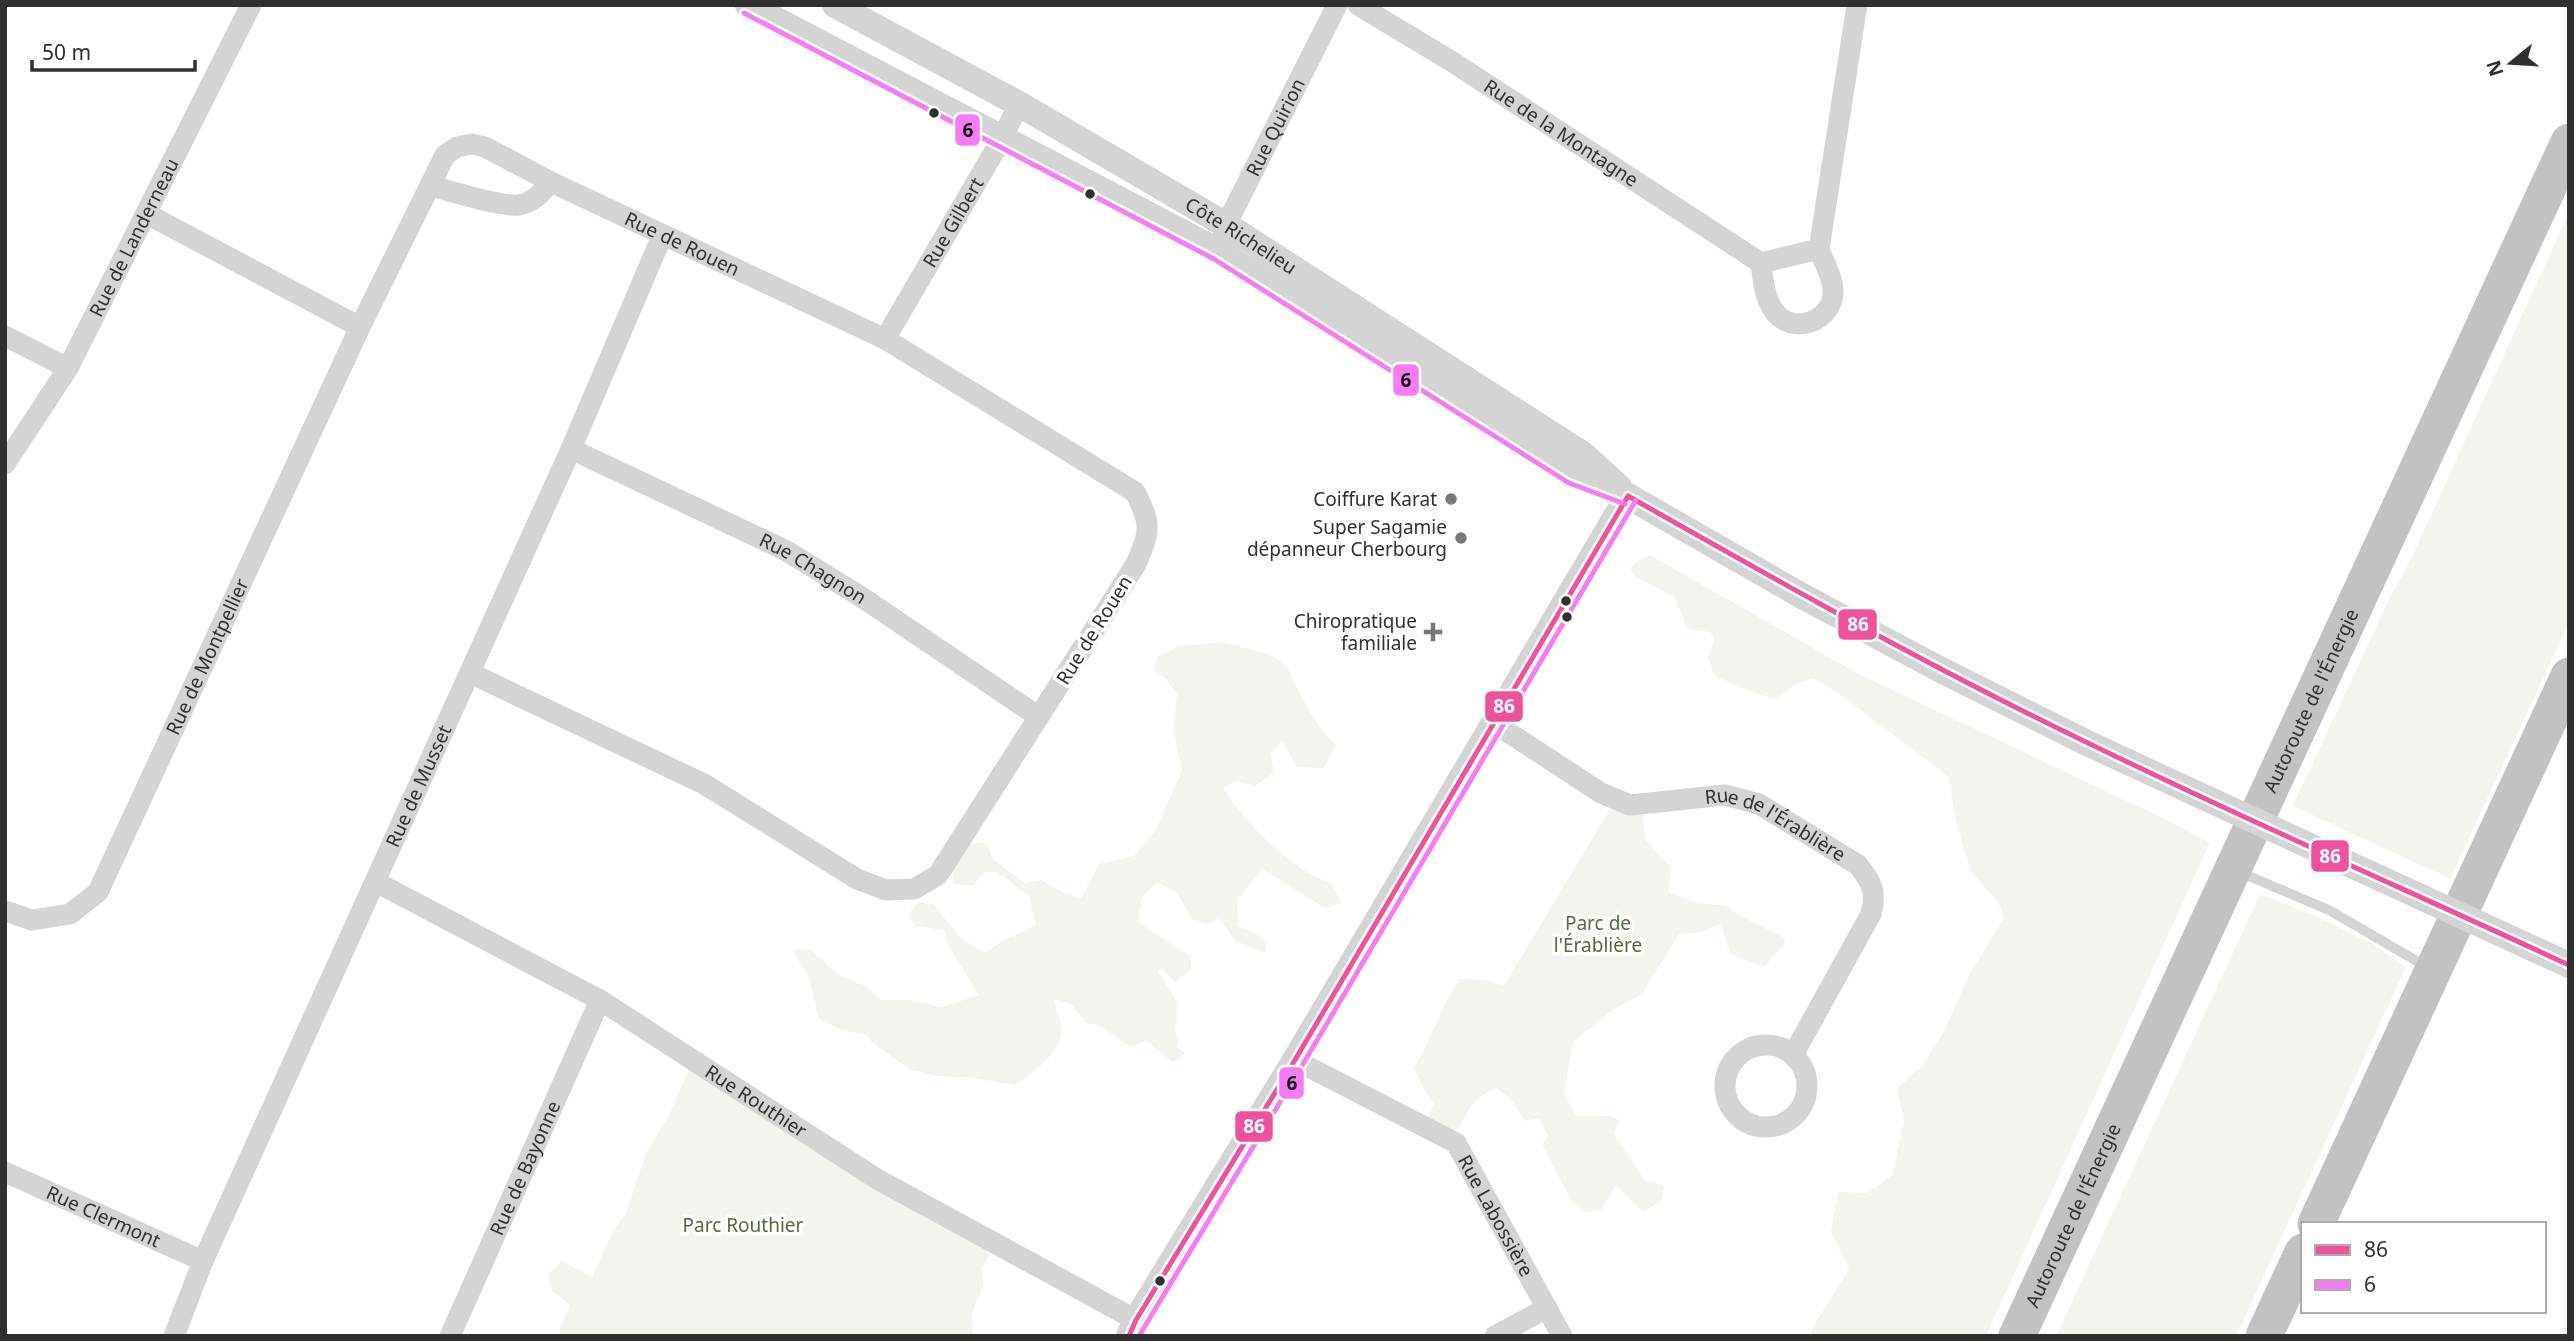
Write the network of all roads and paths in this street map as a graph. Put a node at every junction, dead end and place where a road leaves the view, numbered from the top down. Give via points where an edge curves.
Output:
1 (251, 5) edge
2 (748, 5) edge
3 (835, 5) edge
4 (1337, 5) edge
5 (1359, 5) edge
6 (1857, 5) edge
7 (1019, 104) junction
8 (1001, 140) junction
9 (2569, 142) edge
10 (551, 183) junction
11 (431, 186) junction
12 (147, 214) junction
13 (1226, 225) junction
14 (662, 236) junction
15 (1819, 250) junction
16 (1218, 251) junction
17 (1761, 263) junction
18 (360, 327) junction
19 (5, 336) edge
20 (885, 339) junction
21 (68, 368) junction
22 (571, 449) junction
23 (5, 464) edge
24 (1628, 496) junction
25 (470, 673) junction
26 (2569, 676) edge
27 (1039, 717) junction
28 (1494, 723) junction
29 (2231, 869) junction
30 (376, 881) junction
31 (5, 911) edge
32 (2569, 965) edge
33 (2433, 970) junction
34 (600, 1000) junction
35 (1793, 1055) dead end
36 (1295, 1060) junction
37 (5, 1172) edge
38 (2317, 1222) edge
39 (2301, 1256) edge
40 (203, 1261) junction
41 (1547, 1308) junction
42 (1133, 1328) edge
43 (174, 1336) edge
44 (450, 1336) edge
45 (1495, 1336) edge
46 (1562, 1336) edge
47 (2017, 1336) edge
48 (2264, 1336) edge

1 - 12 street, Rue de Landerneau
2 - 8 street, Côte Richelieu
3 - 7 street, Côte Richelieu
4 - 13 street, Rue Quirion
5 - 17 street, Rue de la Montagne
6 - 15 street
7 - 8 street, Rue Gilbert
7 - 13 street, Côte Richelieu
8 - 16 street, Côte Richelieu
8 - 20 street, Rue Gilbert
9 - 29 highway, Autoroute de l'Énergie
10 - 11 street via 520,205
10 - 11 street, Rue de Rouen via 472,144 445,155
10 - 14 street, Rue de Rouen
11 - 18 street, Rue de Montpellier
12 - 18 street
12 - 21 street, Rue de Landerneau
13 - 16 street, Rue Quirion
13 - 24 street, Côte Richelieu via 1584,455
14 - 20 street, Rue de Rouen
14 - 22 street, Rue de Musset
15 - 17 street
15 - 17 street via 1833,294 1825,314 1805,324 1783,320 1775,313
16 - 24 street, Côte Richelieu via 1574,476
18 - 31 street, Rue de Montpellier via 98,892 70,914 32,920
19 - 21 street
20 - 27 street, Rue de Rouen via 1135,492 1146,513 1148,535 1136,564
21 - 23 street, Rue de Landerneau
22 - 25 street, Rue de Musset
22 - 27 street, Rue Chagnon via 785,551
24 - 28 street
24 - 32 street, Côte Richelieu, bridge via 1802,596 2077,738
25 - 27 street, Rue de Rouen via 704,784 857,879 886,890 914,889 938,875
25 - 30 street, Rue de Musset
26 - 33 highway
28 - 35 street, Rue de l'Érablière via 1601,793 1630,805 1725,795 1759,804 1858,865 1875,897 1871,914
28 - 36 street
29 - 33 lane via 2329,910
29 - 47 highway, Autoroute de l'Énergie
30 - 34 street, Rue Routhier
30 - 40 street, Rue de Musset
33 - 38 highway
34 - 42 street, Rue Routhier via 877,1179
34 - 44 street, Rue de Bayonne
36 - 41 street, Rue Labossière via 1456,1143
36 - 42 street
37 - 40 street, Rue Clermont
39 - 48 highway
40 - 43 street, Rue de Musset
41 - 45 street
41 - 46 street, Rue Labossière

